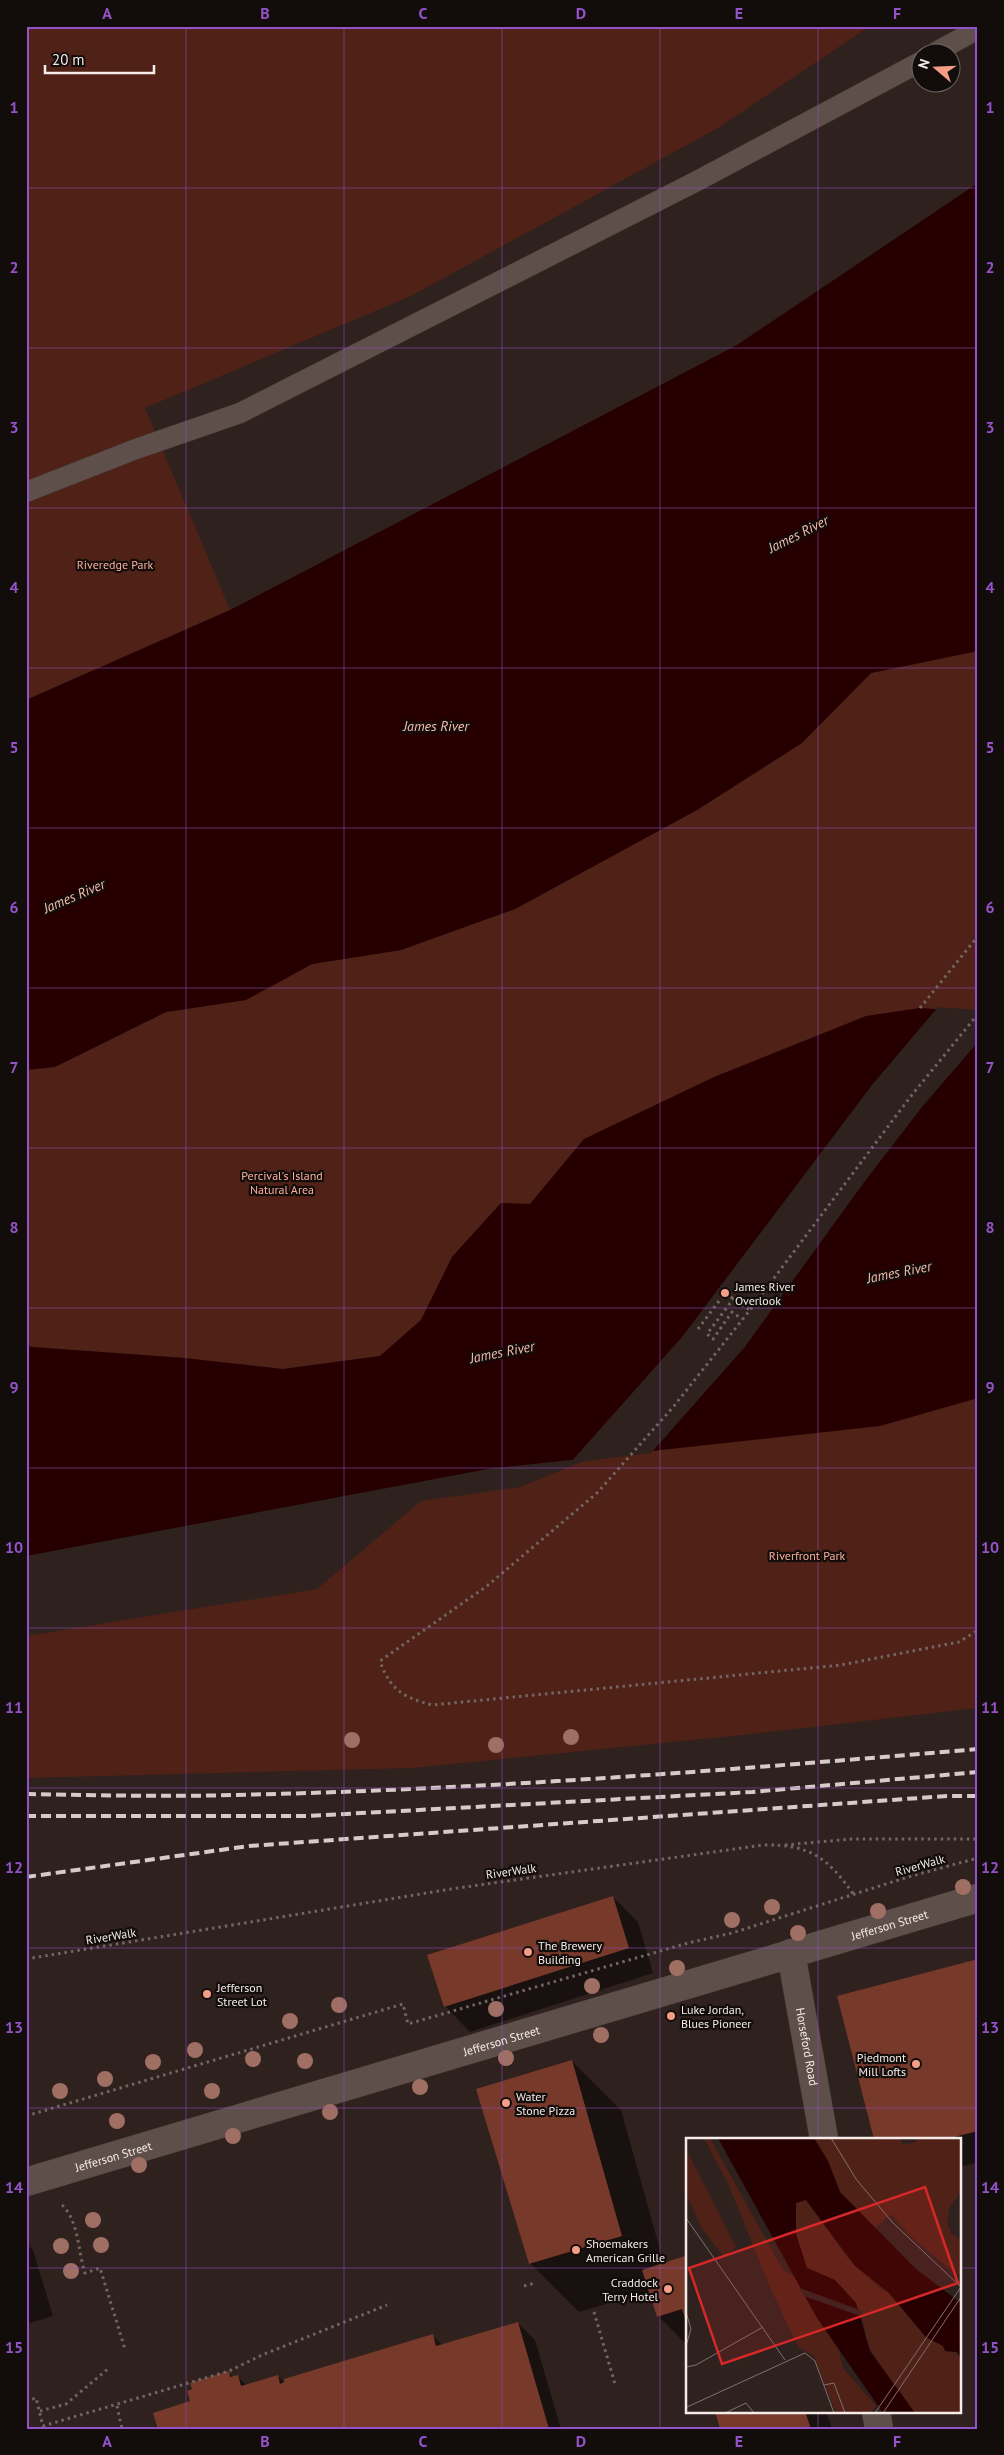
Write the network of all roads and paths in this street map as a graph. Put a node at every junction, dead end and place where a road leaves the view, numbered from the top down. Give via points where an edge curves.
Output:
1 (978, 29) edge
2 (954, 42) edge
3 (912, 66) edge
4 (26, 492) edge
5 (978, 936) edge
6 (920, 1008) dead end
7 (978, 1014) edge
8 (734, 1298) junction
9 (750, 1310) junction
10 (742, 1319) junction
11 (698, 1329) dead end
12 (978, 1630) edge
13 (978, 1839) edge
14 (780, 1845) junction
15 (978, 1858) edge
16 (854, 1895) junction
17 (978, 1898) edge
18 (791, 1953) junction
19 (26, 1959) edge
20 (26, 2116) edge
21 (824, 2138) edge
22 (26, 2182) edge
23 (60, 2203) dead end
24 (535, 2283) dead end
25 (524, 2286) dead end
26 (388, 2305) dead end
27 (594, 2312) dead end
28 (125, 2349) dead end
29 (109, 2368) dead end
30 (615, 2384) dead end
31 (26, 2401) edge
32 (117, 2406) junction
33 (40, 2411) junction
34 (876, 2412) edge
35 (122, 2429) edge
36 (879, 2429) edge

1 - 2 lane
3 - 4 lane via 698,181 240,413
5 - 6 path
7 - 9 path via 910,1096
8 - 9 path
8 - 10 path via 707,1334 713,1339 732,1312
8 - 11 path via 725,1293
9 - 10 path
10 - 12 path via 674,1406 597,1493 487,1586 380,1661 390,1684 402,1694 432,1705 841,1664 959,1642
13 - 14 path via 852,1839
14 - 16 path, RiverWalk via 823,1859 837,1870
14 - 19 path, RiverWalk via 460,1887
15 - 16 path, RiverWalk
16 - 20 path via 732,1933 408,2024 403,2004
17 - 18 street, Jefferson Street
18 - 21 street, Horseford Road
18 - 22 street, Jefferson Street
23 - 28 path via 68,2211 85,2273 100,2268
24 - 25 path
26 - 32 path via 229,2371
27 - 30 path
29 - 33 path via 66,2404
31 - 33 path via 36,2398
32 - 33 path via 43,2426
32 - 35 path
34 - 36 street

